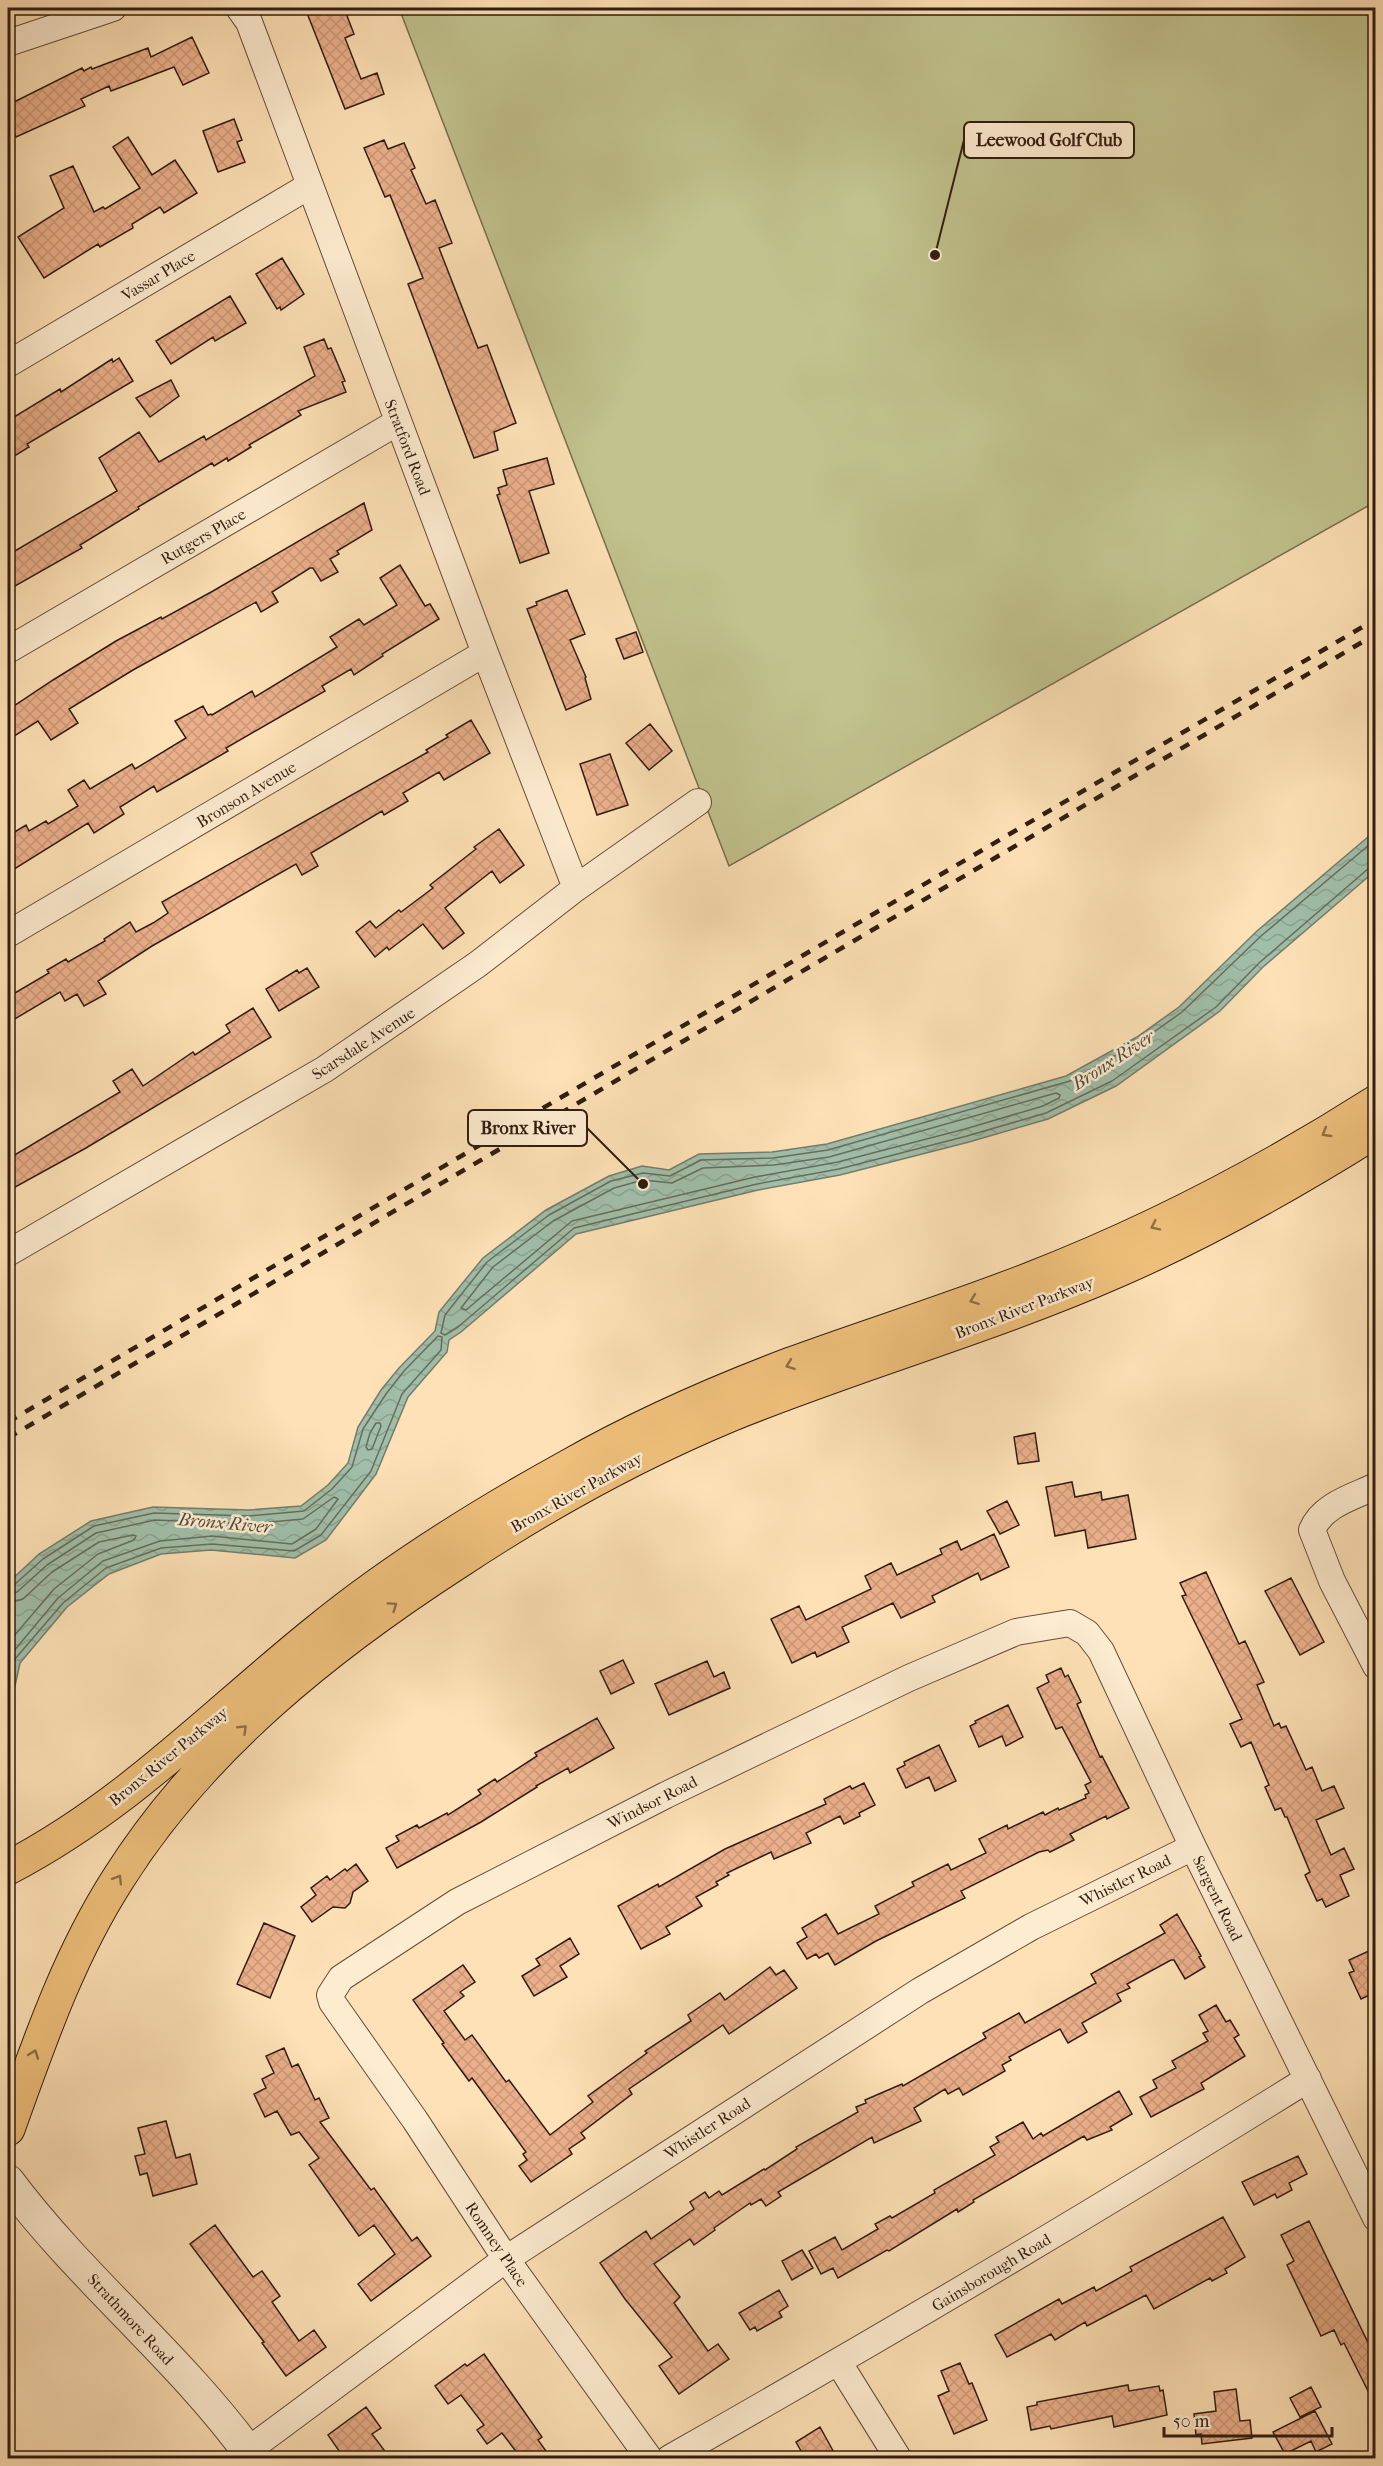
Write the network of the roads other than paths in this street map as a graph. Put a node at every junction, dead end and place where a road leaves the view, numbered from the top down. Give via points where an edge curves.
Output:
1 (113, 8) edge
2 (239, 8) edge
3 (8, 44) edge
4 (309, 186) junction
5 (8, 364) edge
6 (398, 422) junction
7 (8, 650) edge
8 (485, 653) junction
9 (698, 802) dead end
10 (576, 888) junction
11 (8, 934) edge
12 (1376, 1102) edge
13 (1376, 1131) edge
14 (8, 1253) edge
15 (1376, 1486) edge
16 (1029, 1629) joint
17 (1376, 1666) edge
18 (1193, 1847) junction
19 (8, 1868) edge
20 (349, 2027) joint
21 (1308, 2079) junction
22 (8, 2129) edge
23 (8, 2181) edge
24 (1376, 2218) edge
25 (506, 2259) junction
26 (838, 2363) junction
27 (250, 2455) edge
28 (649, 2458) edge
29 (670, 2458) edge
30 (898, 2458) edge

1 - 3 street
2 - 4 street, Stratford Road via 249,22
4 - 5 street, Vassar Place
4 - 6 street, Stratford Road
6 - 7 street, Rutgers Place
6 - 8 street, Stratford Road
8 - 10 street, Stratford Road
8 - 11 street, Bronson Avenue
9 - 10 street, Scarsdale Avenue
10 - 14 street, Scarsdale Avenue via 478,964 325,1069
12 -> 19 highway, Bronx River Parkway via 1253,1176 1142,1232 991,1294 744,1382 566,1467 355,1601 132,1788
22 -> 13 highway, Bronx River Parkway via 75,1955 141,1845 190,1783 249,1724 309,1669 374,1619 512,1527 656,1448 768,1400 1005,1316 1120,1270 1232,1215
15 - 17 street via 1329,1508 1316,1518 1312,1530 1332,1581
16 - 18 street, Sargent Road via 1070,1623 1087,1633 1101,1651
16 - 20 street, Windsor Road via 909,1678 666,1795 457,1902 341,1978 330,1995
18 - 21 street, Sargent Road
18 - 25 street, Whistler Road via 1030,1927 920,1991
20 - 25 street, Romney Place
21 - 24 street, Sargent Road
21 - 26 street, Gainsborough Road
23 - 27 street, Strathmore Road via 90,2276 211,2403
25 - 27 street, Whistler Road
25 - 28 street, Romney Place
26 - 29 street, Gainsborough Road
26 - 30 street

